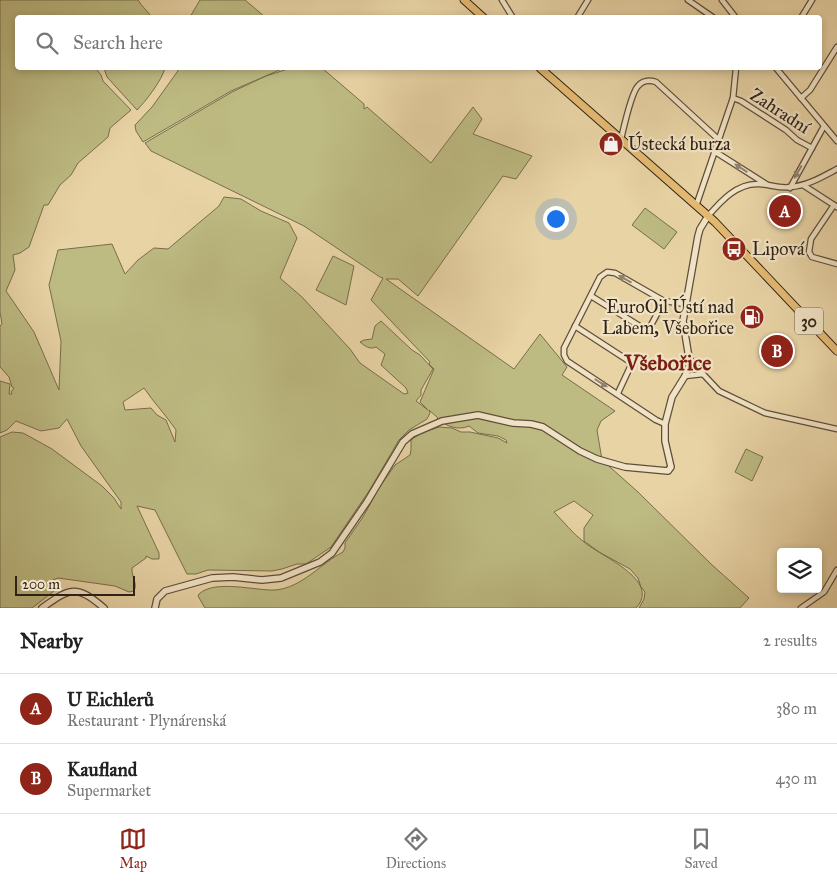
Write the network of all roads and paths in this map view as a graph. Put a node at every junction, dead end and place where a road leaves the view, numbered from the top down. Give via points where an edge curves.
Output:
1 (464, 0) edge
2 (502, 0) edge
3 (588, 0) edge
4 (688, 0) edge
5 (722, 0) edge
6 (812, 0) edge
7 (481, 15) edge
8 (511, 15) edge
9 (579, 15) edge
10 (710, 15) edge
11 (734, 15) edge
12 (803, 15) edge
13 (837, 47) edge
14 (544, 70) edge
15 (736, 70) edge
16 (778, 70) edge
17 (733, 98) junction
18 (801, 98) junction
19 (824, 126) junction
20 (621, 139) junction
21 (718, 139) junction
22 (837, 142) edge
23 (812, 148) junction
24 (714, 151) junction
25 (837, 169) edge
26 (767, 185) junction
27 (803, 185) junction
28 (790, 188) junction
29 (696, 206) junction
30 (835, 206) edge
31 (708, 216) junction
32 (836, 262) edge
33 (591, 296) junction
34 (664, 301) junction
35 (685, 304) junction
36 (575, 326) junction
37 (837, 350) edge
38 (689, 358) junction
39 (703, 374) junction
40 (685, 376) junction
41 (618, 393) junction
42 (665, 424) junction
43 (837, 429) edge
44 (837, 570) edge
45 (42, 608) edge
46 (104, 608) edge
47 (154, 608) edge
48 (801, 608) edge

1 - 7 main road
2 - 8 street
3 - 9 street
4 - 10 street
5 - 11 street
6 - 12 street
13 - 18 street via 810,90
14 - 20 main road, 30
15 - 17 street
16 - 18 street
17 - 21 street
17 - 23 street, Zahradní
18 - 19 street
19 - 22 street
19 - 23 street, Zahradní
20 - 21 street via 634,91 642,82 649,80 656,82
20 - 29 main road, 30
21 - 24 street
23 -> 28 street, Zahradní
26 -> 24 street
24 - 29 street
25 - 27 street
26 - 28 street
26 - 31 street via 739,188 723,199
27 - 28 street
27 - 30 street
29 - 31 main road, 30
30 - 32 street via 811,240 809,252 812,256
31 - 35 street via 698,236
31 - 37 main road, 30
34 -> 33 street via 611,272 600,277
33 - 34 street via 646,330
33 - 36 street
34 - 35 street
35 - 38 street via 683,321
36 -> 41 street via 564,348 567,361
36 - 41 street via 632,363
38 - 39 street
38 - 40 street
39 - 40 street
39 - 43 street via 719,391 765,413
40 - 42 street via 672,397
41 - 42 street
42 - 47 street via 671,467 666,472 625,467 587,456 543,427 531,424 478,415 442,420 412,434 403,442 332,553 320,562 281,578 219,578 165,591
44 - 48 street via 824,592
45 - 46 street via 62,594 74,591

